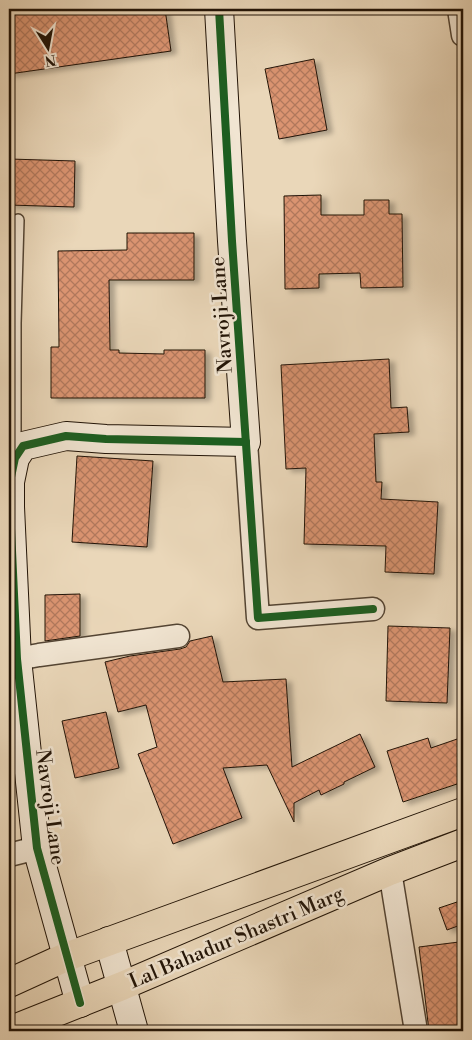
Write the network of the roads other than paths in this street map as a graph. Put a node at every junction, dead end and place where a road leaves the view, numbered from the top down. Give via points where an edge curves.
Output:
1 (219, 9) edge
2 (459, 9) edge
3 (463, 35) edge
4 (18, 220) dead end
5 (246, 442) junction
6 (15, 458) junction
7 (373, 609) dead end
8 (12, 610) edge
9 (178, 636) dead end
10 (17, 659) junction
11 (463, 812) edge
12 (463, 843) edge
13 (36, 848) junction
14 (9, 855) edge
15 (390, 871) junction
16 (109, 941) junction
17 (66, 957) junction
18 (9, 983) edge
19 (122, 986) junction
20 (80, 1003) junction
21 (9, 1031) edge
22 (134, 1031) edge
23 (416, 1031) edge

1 - 5 street, Navroji Lane
2 - 3 street
4 - 6 lane
5 - 6 street via 66,436 23,446
5 - 7 street, Navroji Lane via 258,618
6 - 8 street, Navroji Lane via 10,482
8 - 10 street, Navroji Lane
9 - 10 street
10 - 13 street, Navroji Lane
11 - 16 main road, Lal Bahadur Shastri Marg
12 - 15 main road, Lal Bahadur Shastri Marg
13 - 14 street
13 - 17 street, Navroji Lane
15 - 19 main road, Lal Bahadur Shastri Marg
15 - 23 street
16 - 17 main road, Lal Bahadur Shastri Marg
16 - 19 street
17 - 18 main road, Lal Bahadur Shastri Marg
17 - 20 street, Navroji Lane
19 - 20 main road, Lal Bahadur Shastri Marg
19 - 22 street
20 - 21 main road, Lal Bahadur Shastri Marg

